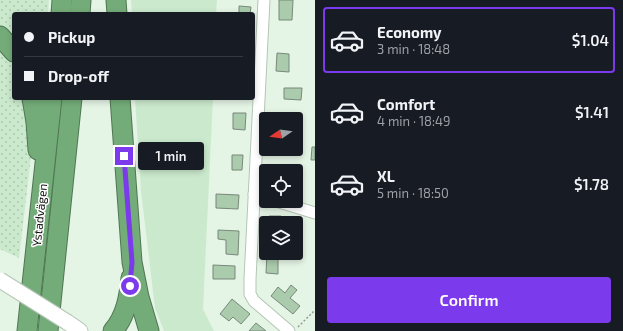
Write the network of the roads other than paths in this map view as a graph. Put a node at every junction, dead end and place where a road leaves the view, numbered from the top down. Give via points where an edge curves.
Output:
1 (62, 0) edge
2 (81, 0) edge
3 (116, 0) edge
4 (264, 0) edge
5 (61, 12) edge
6 (80, 12) edge
7 (117, 12) edge
8 (0, 36) edge
9 (12, 50) edge
10 (32, 100) edge
11 (52, 100) edge
12 (72, 100) edge
13 (120, 100) edge
14 (254, 194) junction
15 (259, 196) edge
16 (297, 208) edge
17 (41, 210) junction
18 (315, 214) edge
19 (132, 262) junction
20 (0, 280) edge
21 (28, 331) edge
22 (48, 331) edge
23 (80, 331) edge
24 (113, 331) edge
25 (149, 331) edge
26 (289, 331) edge

1 - 5 highway
2 - 6 highway
3 - 7 highway
4 - 14 street
8 - 9 highway
10 - 17 highway
11 - 17 highway, Ystadvägen
12 - 22 highway, Ystadvägen
13 - 19 highway
14 - 15 street
14 - 26 street via 250,294 254,301
16 - 18 street
17 - 21 highway, Ystadvägen
19 - 24 highway via 128,301 119,324
19 - 25 highway
20 - 23 street, bridge

